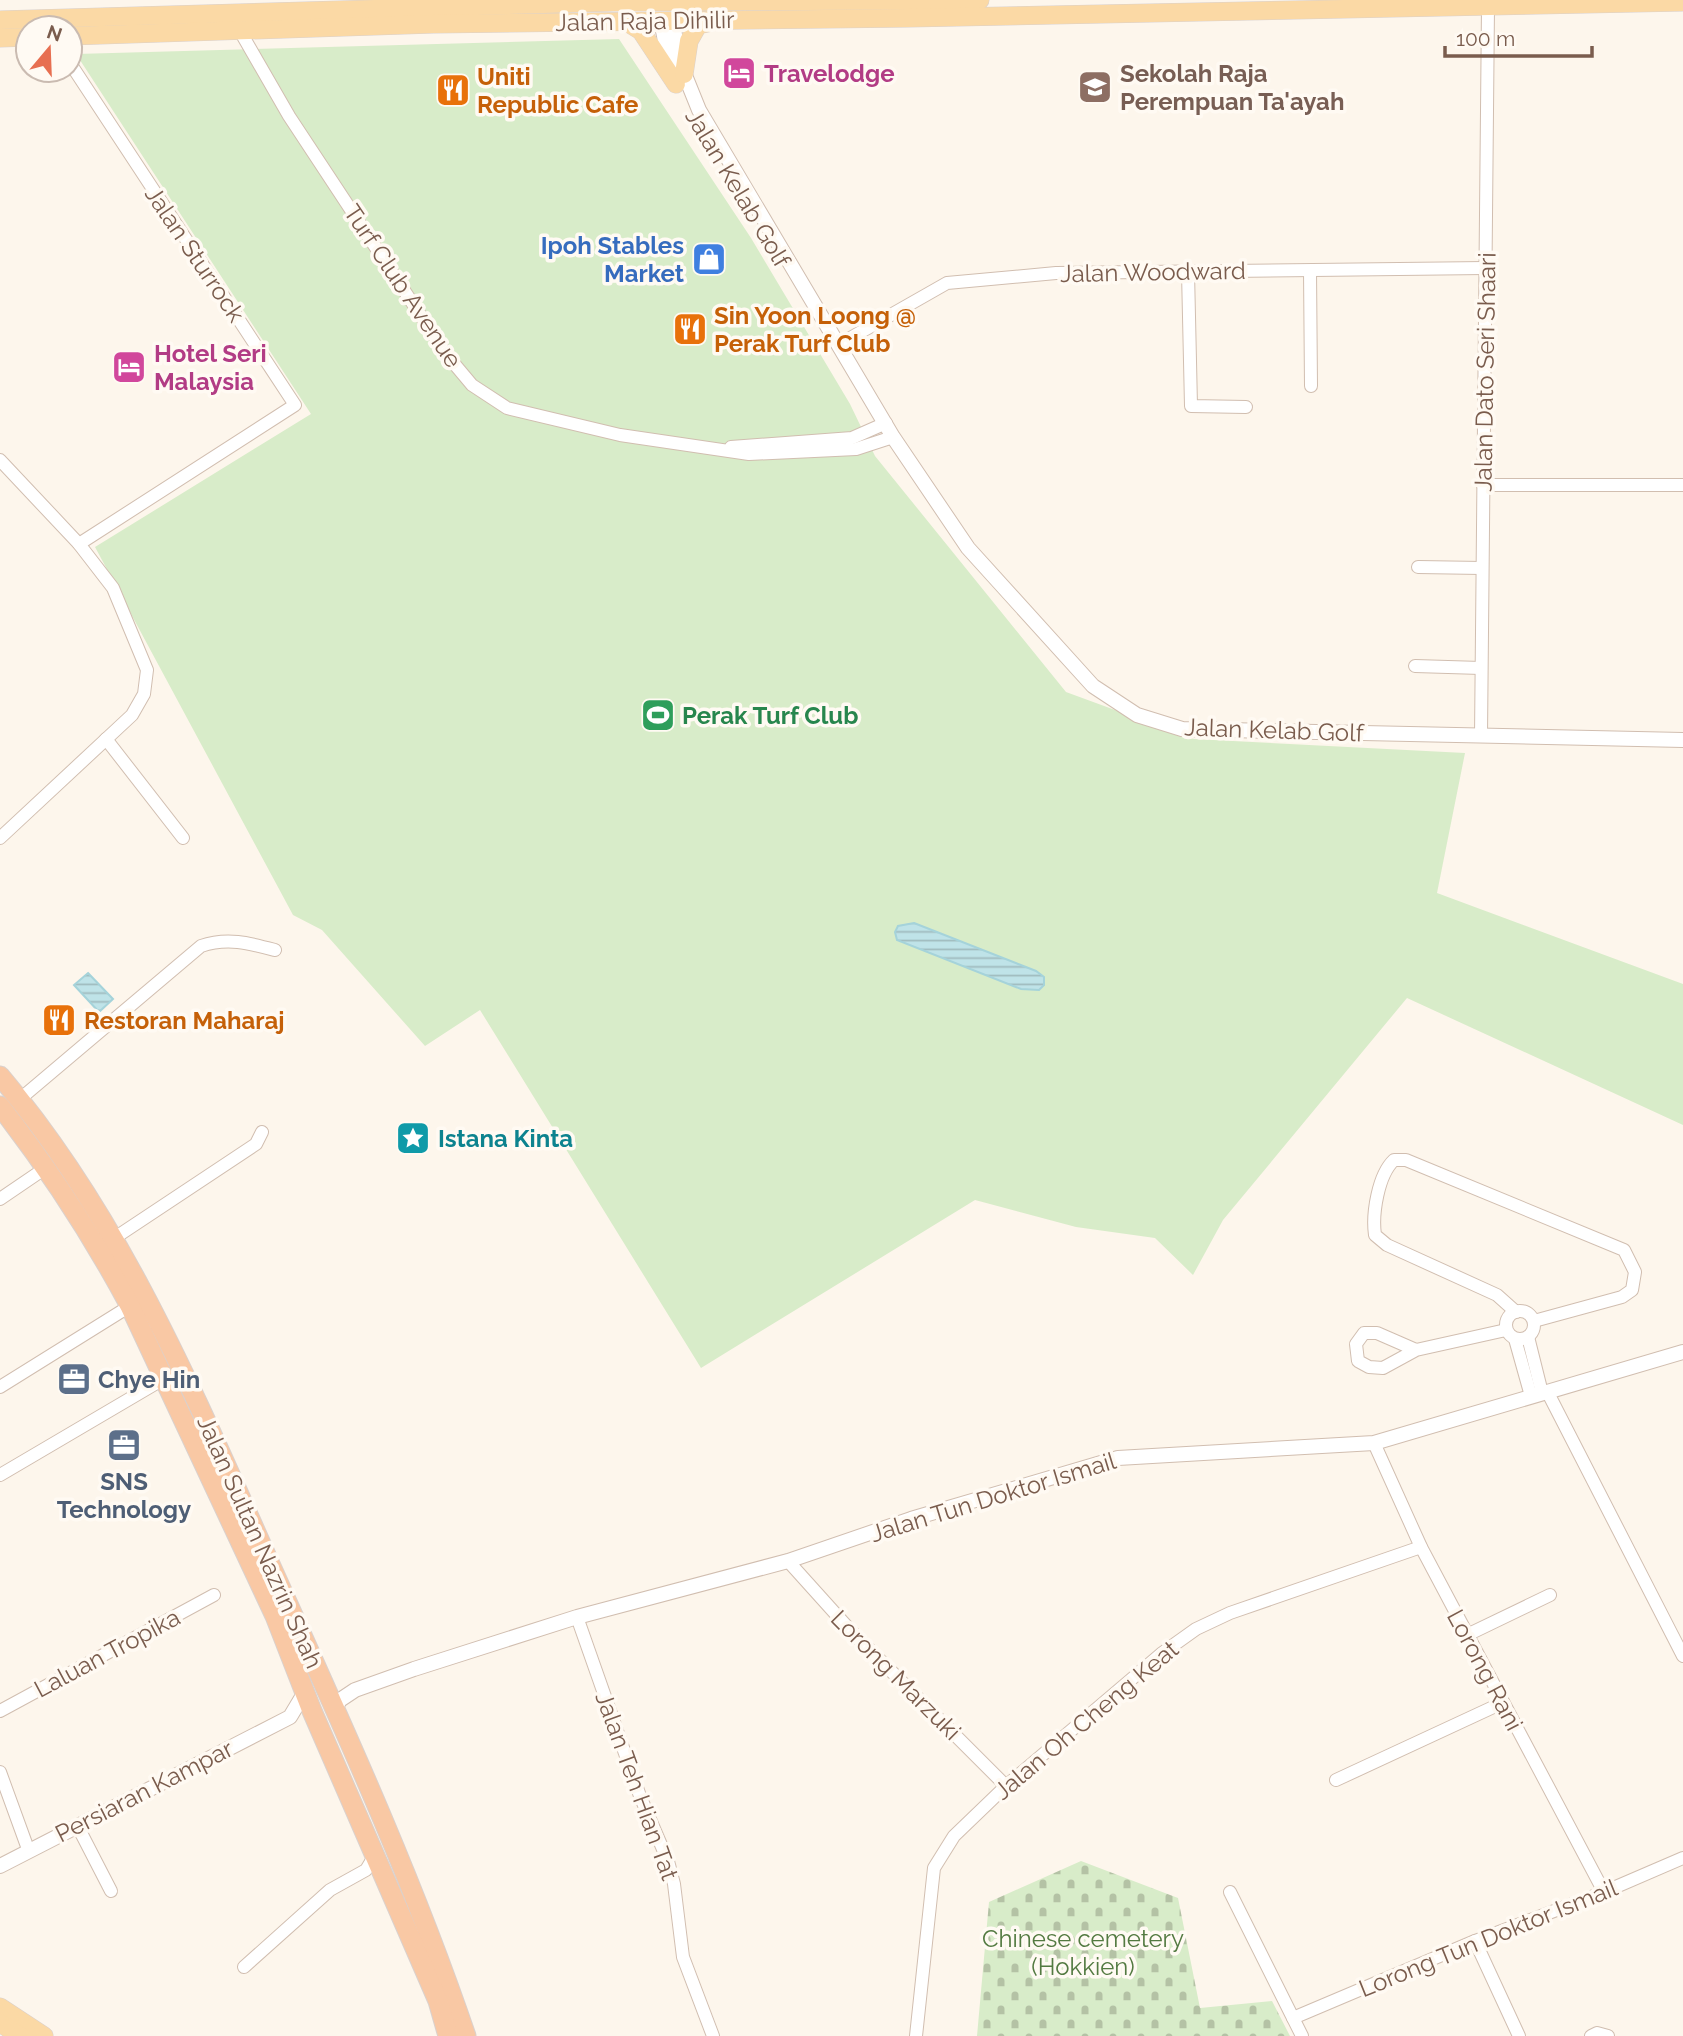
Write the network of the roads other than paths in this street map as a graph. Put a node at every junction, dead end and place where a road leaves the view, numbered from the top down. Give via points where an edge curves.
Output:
1 (980, 0) edge
2 (644, 1) edge
3 (733, 2) junction
4 (1683, 2) edge
5 (577, 3) junction
6 (366, 4) edge
7 (1488, 7) junction
8 (121, 16) junction
9 (667, 19) junction
10 (0, 20) edge
11 (719, 20) junction
12 (625, 21) junction
13 (240, 31) junction
14 (205, 32) junction
15 (84, 36) edge
16 (680, 79) junction
17 (84, 84) edge
18 (1485, 268) junction
19 (1310, 271) junction
20 (1188, 272) junction
21 (838, 345) junction
22 (1311, 386) dead end
23 (1246, 407) dead end
24 (889, 430) junction
25 (0, 460) edge
26 (1483, 485) junction
27 (1683, 485) edge
28 (79, 544) junction
29 (1419, 567) dead end
30 (1482, 568) junction
31 (1415, 666) dead end
32 (1481, 668) junction
33 (1481, 737) junction
34 (106, 738) junction
35 (1683, 740) edge
36 (0, 838) edge
37 (183, 838) dead end
38 (275, 950) dead end
39 (0, 1076) edge
40 (20, 1099) junction
41 (0, 1106) edge
42 (262, 1132) dead end
43 (47, 1167) junction
44 (0, 1199) edge
45 (113, 1239) junction
46 (130, 1306) junction
47 (1516, 1312) junction
48 (1534, 1321) junction
49 (1517, 1335) junction
50 (1416, 1350) dead end
51 (1683, 1352) edge
52 (164, 1378) junction
53 (0, 1387) edge
54 (1540, 1393) junction
55 (1374, 1443) junction
56 (0, 1475) edge
57 (1421, 1547) junction
58 (788, 1561) junction
59 (214, 1595) dead end
60 (1550, 1595) dead end
61 (577, 1618) junction
62 (1467, 1635) junction
63 (1683, 1656) edge
64 (324, 1683) junction
65 (355, 1690) junction
66 (305, 1692) junction
67 (1502, 1703) junction
68 (335, 1709) junction
69 (0, 1711) edge
70 (290, 1717) junction
71 (319, 1726) junction
72 (0, 1772) edge
73 (1336, 1780) dead end
74 (1006, 1786) junction
75 (77, 1825) junction
76 (28, 1849) junction
77 (374, 1855) junction
78 (1683, 1858) edge
79 (0, 1866) edge
80 (111, 1891) dead end
81 (1230, 1892) dead end
82 (1604, 1892) junction
83 (428, 1925) junction
84 (1475, 1941) junction
85 (244, 1967) dead end
86 (0, 2007) edge
87 (1293, 2018) junction
88 (0, 2023) edge
89 (20, 2036) edge
90 (44, 2036) edge
91 (448, 2036) edge
92 (466, 2036) edge
93 (476, 2036) edge
94 (713, 2036) edge
95 (916, 2036) edge
96 (1302, 2036) edge
97 (1519, 2036) edge
98 (1591, 2036) edge
99 (1608, 2036) edge

1 - 3 main road, Jalan Raja Dihilir
2 - 3 main road, Jalan Raja Dihilir
2 - 5 main road, Jalan Raja Dihilir
3 - 9 main road via 723,8 680,9
4 - 7 main road, Jalan Raja Dihilir
5 - 6 main road, Jalan Raja Dihilir
5 - 9 main road via 600,12 663,12
6 - 8 main road, Jalan Raja Dihilir
7 - 11 main road, Jalan Raja Dihilir
7 - 18 street, Jalan Dato Seri Shaari
8 - 10 main road, Jalan Raja Dihilir
8 - 14 main road via 136,25
9 - 11 main road, Jalan Raja Dihilir
9 - 12 main road, Jalan Raja Dihilir
9 - 16 street
11 - 16 main road via 698,25
12 - 13 main road, Jalan Raja Dihilir
12 - 16 main road via 641,31
13 - 14 main road, Jalan Raja Dihilir
13 - 24 street, Turf Club Avenue via 311,150 446,354 472,385 507,408 620,435 748,454 856,449
14 - 15 main road, Jalan Raja Dihilir
16 - 21 street, Jalan Kelab Golf
16 - 21 street, Jalan Kelab Golf via 802,294
17 - 28 street, Jalan Sturrock via 295,405
18 - 19 street, Jalan Woodward
18 - 26 street, Jalan Dato Seri Shaari
19 - 20 street, Jalan Woodward
19 - 22 street
20 - 21 street, Jalan Woodward via 1046,274 947,283
20 - 23 street via 1192,406
21 - 24 street, Jalan Kelab Golf
24 - 33 street, Jalan Kelab Golf via 968,548 1093,686 1137,715 1182,729
25 - 28 street
26 - 27 street
26 - 30 street, Jalan Dato Seri Shaari
28 - 34 street via 113,588 147,670 144,694 131,715
29 - 30 street
30 - 32 street, Jalan Dato Seri Shaari
31 - 32 street
32 - 33 street, Jalan Dato Seri Shaari
33 - 35 street, Jalan Kelab Golf
34 - 36 street
34 - 37 street
38 - 40 street via 242,941 201,946
39 - 40 highway, Jalan Sultan Nazrin Shah
40 - 45 highway, Jalan Sultan Nazrin Shah
41 - 43 highway, Jalan Sultan Nazrin Shah
42 - 45 street via 256,1144
43 - 44 street
43 - 46 highway, Jalan Sultan Nazrin Shah
45 - 64 highway, Jalan Sultan Nazrin Shah via 169,1338
46 - 52 highway, Jalan Sultan Nazrin Shah
46 - 53 street
47 - 48 street via 1528,1314
47 - 48 street via 1497,1295 1387,1245 1375,1235 1373,1221 1386,1167 1394,1160 1406,1160 1624,1250 1635,1272 1632,1290 1622,1297
47 - 49 street via 1506,1321
48 - 49 street via 1534,1330
49 - 50 street
49 - 54 street
51 - 54 street, Jalan Tun Doktor Ismail
52 - 56 street
52 - 66 highway, Jalan Sultan Nazrin Shah via 275,1616
54 - 55 street, Jalan Tun Doktor Ismail
54 - 63 street
55 - 57 street, Lorong Rani
55 - 58 street, Jalan Tun Doktor Ismail via 1118,1458
57 - 62 street, Lorong Rani
57 - 74 street, Jalan Oh Cheng Keat via 1196,1629
58 - 61 street, Jalan Tun Doktor Ismail
58 - 74 street, Lorong Marzuki
59 - 69 street, Laluan Tropika
60 - 62 street
61 - 65 street, Jalan Tun Doktor Ismail
61 - 94 street, Jalan Teh Hian Tat via 668,1861 686,1967
62 - 67 street, Lorong Rani
64 - 65 street
64 - 68 highway, Jalan Sultan Nazrin Shah
65 - 68 street, Jalan Tun Doktor Ismail
66 - 70 street
66 - 71 highway, Jalan Sultan Nazrin Shah
67 - 73 street
67 - 82 street, Lorong Rani
68 - 83 highway, Jalan Sultan Nazrin Shah
70 - 71 street via 306,1718
70 - 75 street, Persiaran Kampar
71 - 77 highway, Jalan Sultan Nazrin Shah
72 - 76 street
74 - 95 street, Jalan Oh Cheng Keat via 954,1836 934,1868
75 - 76 street, Persiaran Kampar
75 - 80 street
76 - 79 street, Persiaran Kampar
77 - 85 street via 366,1870 330,1890
77 - 91 highway, Jalan Sultan Nazrin Shah via 438,2001
78 - 82 street, Lorong Tun Doktor Ismail
81 - 87 street
82 - 84 street, Lorong Tun Doktor Ismail
83 - 92 highway, Jalan Sultan Nazrin Shah
83 - 93 street
84 - 87 street, Lorong Tun Doktor Ismail
84 - 97 street
86 - 90 main road
87 - 96 street
88 - 89 main road
98 - 99 street

